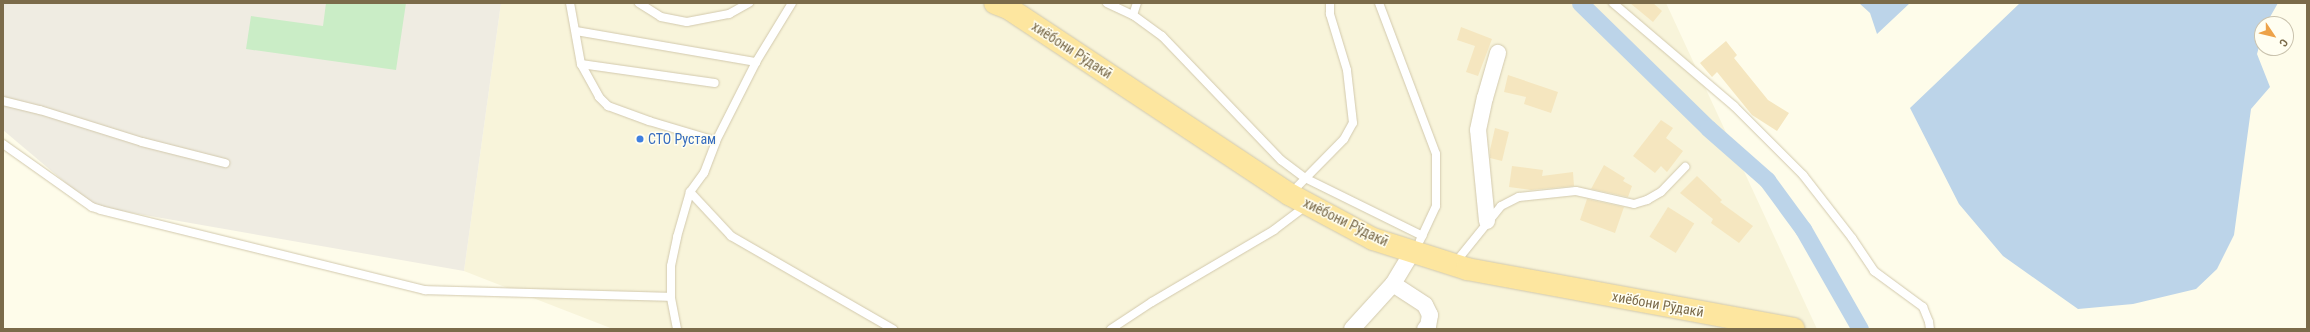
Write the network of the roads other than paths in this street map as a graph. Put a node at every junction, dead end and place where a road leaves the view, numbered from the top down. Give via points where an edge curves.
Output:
1 (570, 3) edge
2 (639, 3) edge
3 (749, 3) edge
4 (792, 3) edge
5 (1107, 3) edge
6 (1137, 3) edge
7 (1330, 3) edge
8 (1379, 3) edge
9 (1613, 3) edge
10 (1004, 5) edge
11 (1133, 15) junction
12 (576, 31) junction
13 (1498, 53) dead end
14 (756, 62) junction
15 (581, 64) junction
16 (715, 83) dead end
17 (3, 101) edge
18 (716, 141) junction
19 (3, 144) edge
20 (225, 163) dead end
21 (1685, 167) dead end
22 (1305, 178) junction
23 (690, 192) junction
24 (1299, 199) junction
25 (1487, 221) junction
26 (1417, 244) junction
27 (1454, 265) junction
28 (1393, 284) junction
29 (671, 297) junction
30 (677, 329) edge
31 (893, 329) edge
32 (1110, 329) edge
33 (1352, 329) edge
34 (1425, 329) edge
35 (1794, 329) edge
36 (1930, 329) edge

1 - 12 lane
2 - 3 lane via 661,17 687,22 729,14
4 - 14 lane
5 - 11 lane
6 - 11 lane
7 - 22 lane via 1330,14 1347,70 1353,124 1344,139
8 - 26 lane via 1436,154 1436,206
9 - 36 lane via 1734,106 1803,175 1874,271 1923,307 1930,322
10 - 24 highway, хиёбони Рӯдакӣ
11 - 22 lane via 1162,36 1281,160
12 - 14 lane
12 - 15 lane
13 - 25 street via 1478,130
14 - 18 lane
15 - 16 lane
15 - 18 lane via 599,97 608,106
17 - 20 lane via 142,142
18 - 23 lane via 704,173
19 - 29 lane via 92,207 425,290
21 - 25 lane via 1662,192 1634,204 1576,191 1519,197 1501,206
22 - 24 lane
22 - 26 lane
23 - 29 lane via 671,266
23 - 31 lane via 731,236
24 - 26 highway, хиёбони Рӯдакӣ via 1373,239
24 - 32 lane via 1274,230
25 - 27 lane
26 - 27 highway, хиёбони Рӯдакӣ
26 - 28 street
27 - 35 highway, хиёбони Рӯдакӣ
28 - 33 street
28 - 34 street via 1425,305 1430,315
29 - 30 lane

